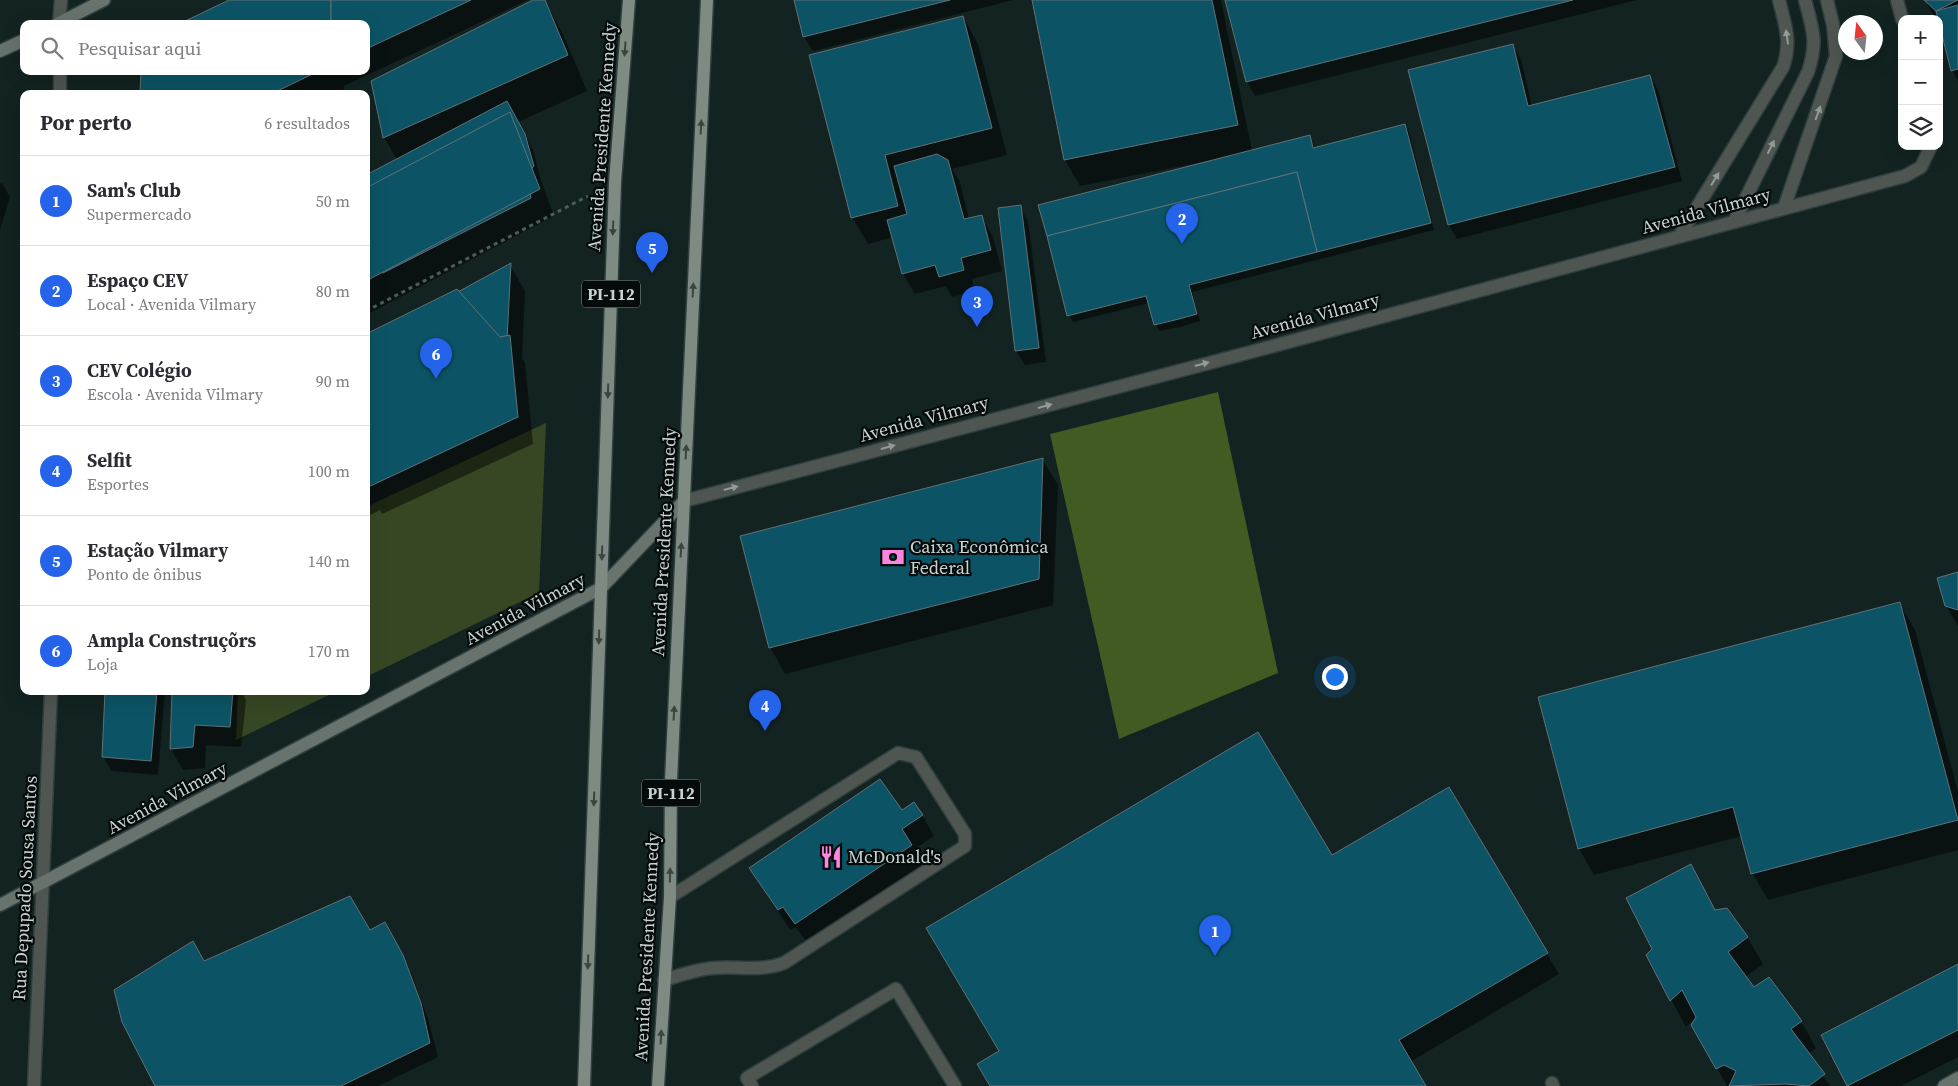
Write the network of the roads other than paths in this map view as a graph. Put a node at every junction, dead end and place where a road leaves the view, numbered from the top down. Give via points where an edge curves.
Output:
1 (61, 0) edge
2 (104, 0) edge
3 (629, 0) edge
4 (707, 0) edge
5 (1779, 0) edge
6 (1805, 0) edge
7 (1826, 0) edge
8 (1896, 0) edge
9 (1901, 15) edge
10 (59, 20) edge
11 (65, 20) edge
12 (20, 42) edge
13 (0, 51) edge
14 (60, 75) edge
15 (60, 90) edge
16 (1929, 150) edge
17 (1784, 208) junction
18 (1734, 222) junction
19 (1680, 236) junction
20 (684, 500) junction
21 (601, 588) junction
22 (51, 695) edge
23 (43, 884) junction
24 (670, 897) junction
25 (0, 905) edge
26 (664, 980) junction
27 (1958, 1078) edge
28 (949, 1084) edge
29 (34, 1086) edge
30 (584, 1086) edge
31 (658, 1086) edge
32 (752, 1086) edge
33 (1944, 1086) edge

1 - 10 street
2 - 11 street
3 -> 21 main road, Avenida Presidente Kennedy / PI-112 via 615,182
20 -> 4 main road, Avenida Presidente Kennedy / PI-112
19 -> 5 street via 1783,67 1789,50
18 -> 6 street via 1815,52
17 -> 7 street via 1836,56
8 - 9 street
12 - 13 street
14 - 15 street
16 - 17 street, Avenida Vilmary via 1921,167 1905,176
17 - 18 street, Avenida Vilmary
18 - 19 street, Avenida Vilmary
20 -> 19 street, Avenida Vilmary
20 - 21 street, Avenida Vilmary
24 -> 20 main road, Avenida Presidente Kennedy / PI-112 via 671,781
21 - 23 street, Avenida Vilmary
21 -> 30 main road, Avenida Presidente Kennedy / PI-112
22 - 23 street, Rua Depupado Sousa Santos
23 - 25 street, Avenida Vilmary
23 - 29 street, Rua Depupado Sousa Santos
24 - 26 main road, Avenida Presidente Kennedy / PI-112
24 - 26 street via 898,753 916,757 965,834 965,846 784,963 755,970 715,968
31 -> 26 main road, Avenida Presidente Kennedy / PI-112
27 - 33 street
28 - 32 street via 896,989 747,1078

